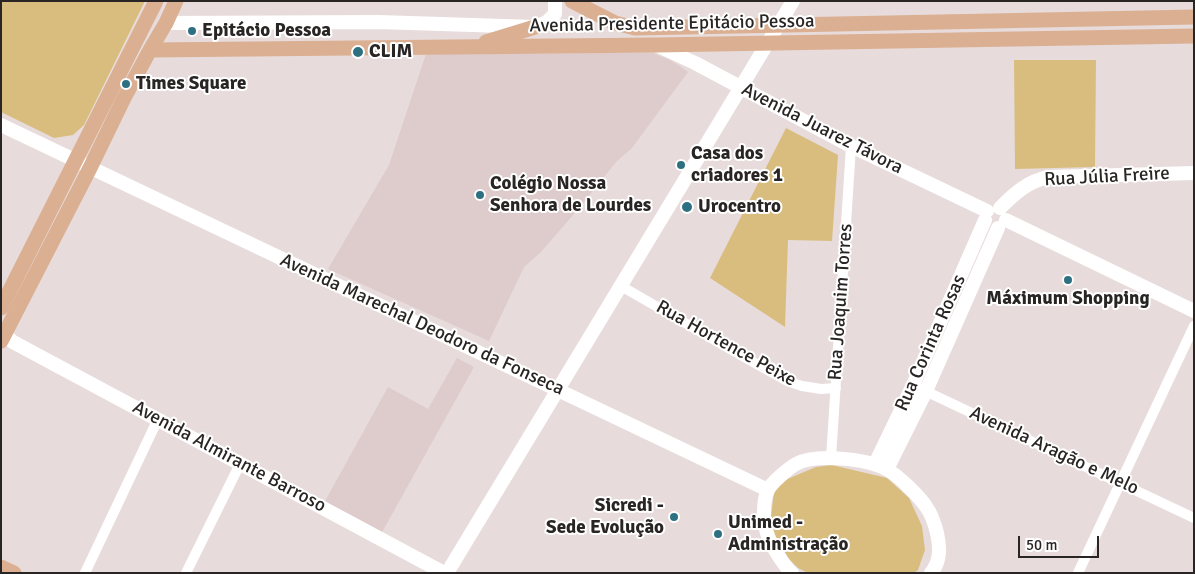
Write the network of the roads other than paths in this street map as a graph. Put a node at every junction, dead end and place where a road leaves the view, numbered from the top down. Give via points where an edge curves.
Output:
1 (156, 1) edge
2 (176, 1) edge
3 (555, 1) edge
4 (572, 1) edge
5 (793, 1) edge
6 (1194, 17) edge
7 (166, 23) junction
8 (779, 25) junction
9 (535, 27) junction
10 (1194, 36) edge
11 (768, 43) junction
12 (656, 45) junction
13 (470, 47) junction
14 (150, 50) junction
15 (741, 88) junction
16 (1, 125) edge
17 (851, 146) junction
18 (75, 160) junction
19 (90, 168) junction
20 (1194, 173) edge
21 (996, 218) junction
22 (621, 286) junction
23 (1, 308) edge
24 (1194, 311) edge
25 (1194, 326) edge
26 (4, 338) edge
27 (836, 388) junction
28 (919, 388) junction
29 (558, 390) junction
30 (158, 419) junction
31 (831, 458) junction
32 (240, 464) junction
33 (881, 467) junction
34 (1120, 482) junction
35 (768, 490) junction
36 (1194, 518) edge
37 (1, 567) edge
38 (935, 572) edge
39 (14, 573) edge
40 (85, 573) edge
41 (186, 573) edge
42 (446, 573) edge
43 (792, 573) edge
44 (1078, 573) edge

1 - 18 main road
2 - 7 main road
3 - 9 street, Avenida Presidente Epitácio Pessoa via 555,14 548,22
4 - 8 main road, Avenida Presidente Epitácio Pessoa via 615,23 635,28
5 - 8 street
6 - 8 main road, Avenida Presidente Epitácio Pessoa
7 - 9 street, Avenida Presidente Epitácio Pessoa via 378,22
7 - 14 main road
8 - 11 street
9 - 13 main road
10 - 11 main road, Avenida Presidente Epitácio Pessoa
11 - 12 main road, Avenida Presidente Epitácio Pessoa
11 - 15 street
12 - 13 main road, Avenida Presidente Epitácio Pessoa
12 - 15 street, Avenida Juarez Távora
13 - 14 main road, Avenida Presidente Epitácio Pessoa
14 - 19 main road
15 - 17 street, Avenida Juarez Távora
15 - 22 street
16 - 18 street, Avenida Marechal Deodoro da Fonseca
17 - 21 street, Avenida Juarez Távora
17 - 27 street, Rua Joaquim Torres
18 - 19 street, Avenida Marechal Deodoro da Fonseca
18 - 23 main road
19 - 26 main road
19 - 29 street, Avenida Marechal Deodoro da Fonseca
20 - 21 street, Rua Júlia Freire via 1042,178 1015,193
21 - 24 street, Avenida Juarez Távora
21 - 28 street, Rua Corinta Rosas
22 - 27 street, Rua Hortence Peixe via 787,381 822,389
22 - 29 street
25 - 34 street
26 - 30 street, Avenida Almirante Barroso
27 - 31 street, Rua Joaquim Torres
28 - 33 street, Rua Corinta Rosas
28 - 34 street, Avenida Aragão e Melo
29 - 35 street, Avenida Marechal Deodoro da Fonseca
29 - 42 street
30 - 32 street, Avenida Almirante Barroso
30 - 40 street
31 - 33 street
31 - 35 street via 797,463
32 - 41 street
32 - 42 street, Avenida Almirante Barroso
33 - 38 street via 911,489 928,508 940,543
34 - 36 street, Avenida Aragão e Melo
34 - 44 street
35 - 43 street via 764,523 772,546
37 - 39 main road

